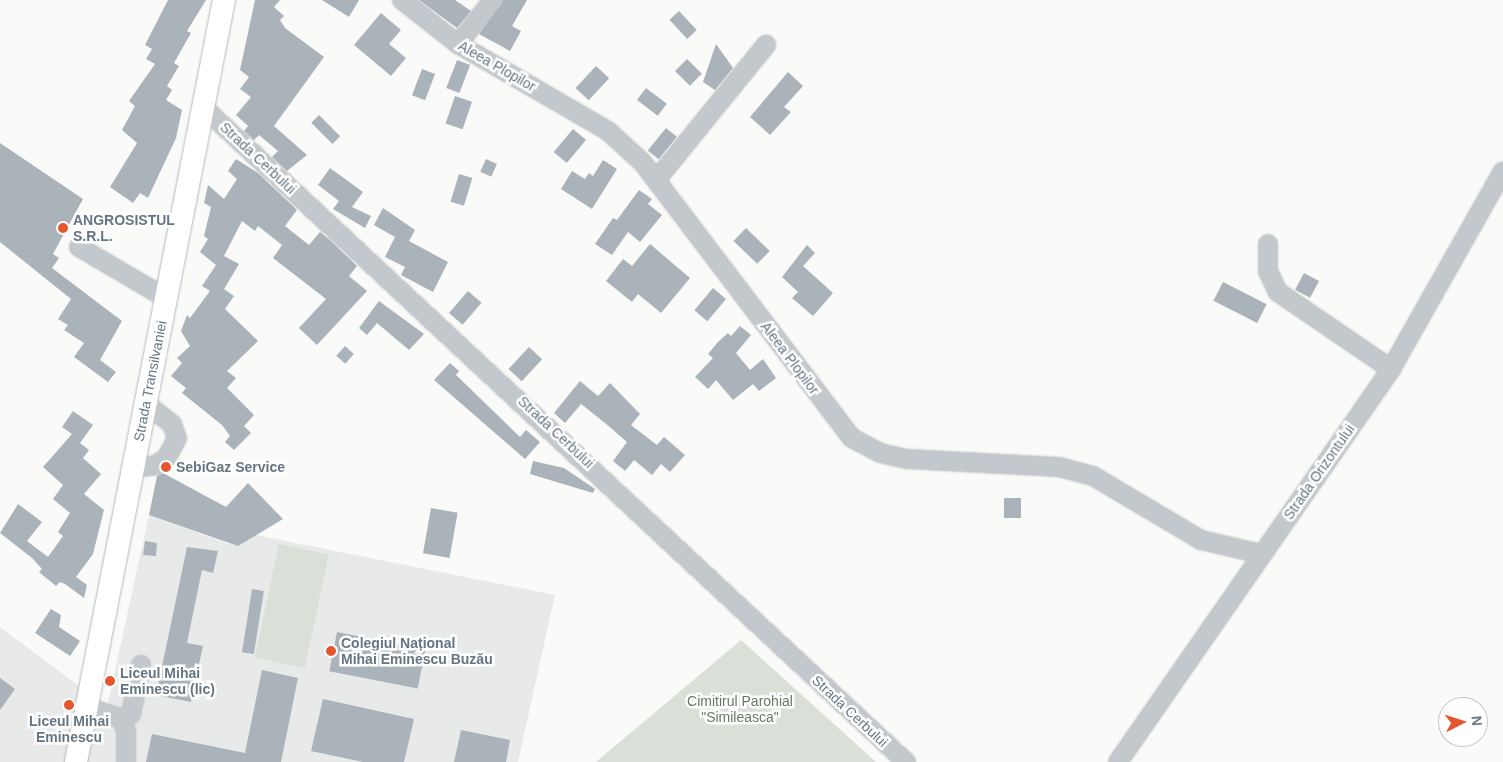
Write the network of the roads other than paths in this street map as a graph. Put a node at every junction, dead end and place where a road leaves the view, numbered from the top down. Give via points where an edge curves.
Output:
1 (224, 0) edge
2 (402, 0) edge
3 (492, 0) edge
4 (458, 44) junction
5 (766, 45) dead end
6 (202, 107) junction
7 (1503, 171) edge
8 (657, 179) junction
9 (1268, 244) dead end
10 (79, 247) dead end
11 (166, 298) junction
12 (1391, 369) junction
13 (145, 403) junction
14 (133, 468) junction
15 (1262, 554) junction
16 (141, 665) dead end
17 (87, 707) junction
18 (126, 721) junction
19 (76, 762) edge
20 (126, 762) edge
21 (906, 762) edge
22 (1118, 762) edge

1 - 6 main road, Strada Transilvaniei
2 - 4 street, Aleea Plopilor
3 - 4 street
4 - 8 street, Aleea Plopilor via 608,131
5 - 8 street
6 - 11 main road, Strada Transilvaniei
6 - 21 street, Strada Cerbului
7 - 12 street, Strada Orizontului
8 - 15 street, Aleea Plopilor via 852,438 880,453 907,460 1059,467 1085,474 1201,540
9 - 12 street via 1268,271 1278,292
10 - 11 street
11 - 13 main road, Strada Transilvaniei
12 - 15 street, Strada Orizontului
13 - 14 main road, Strada Transilvaniei
13 - 14 street via 172,424 177,438 167,457 156,465
14 - 17 main road, Strada Transilvaniei
15 - 22 street, Strada Orizontului
16 - 18 street
17 - 18 street
17 - 19 main road, Strada Transilvaniei
18 - 20 street

